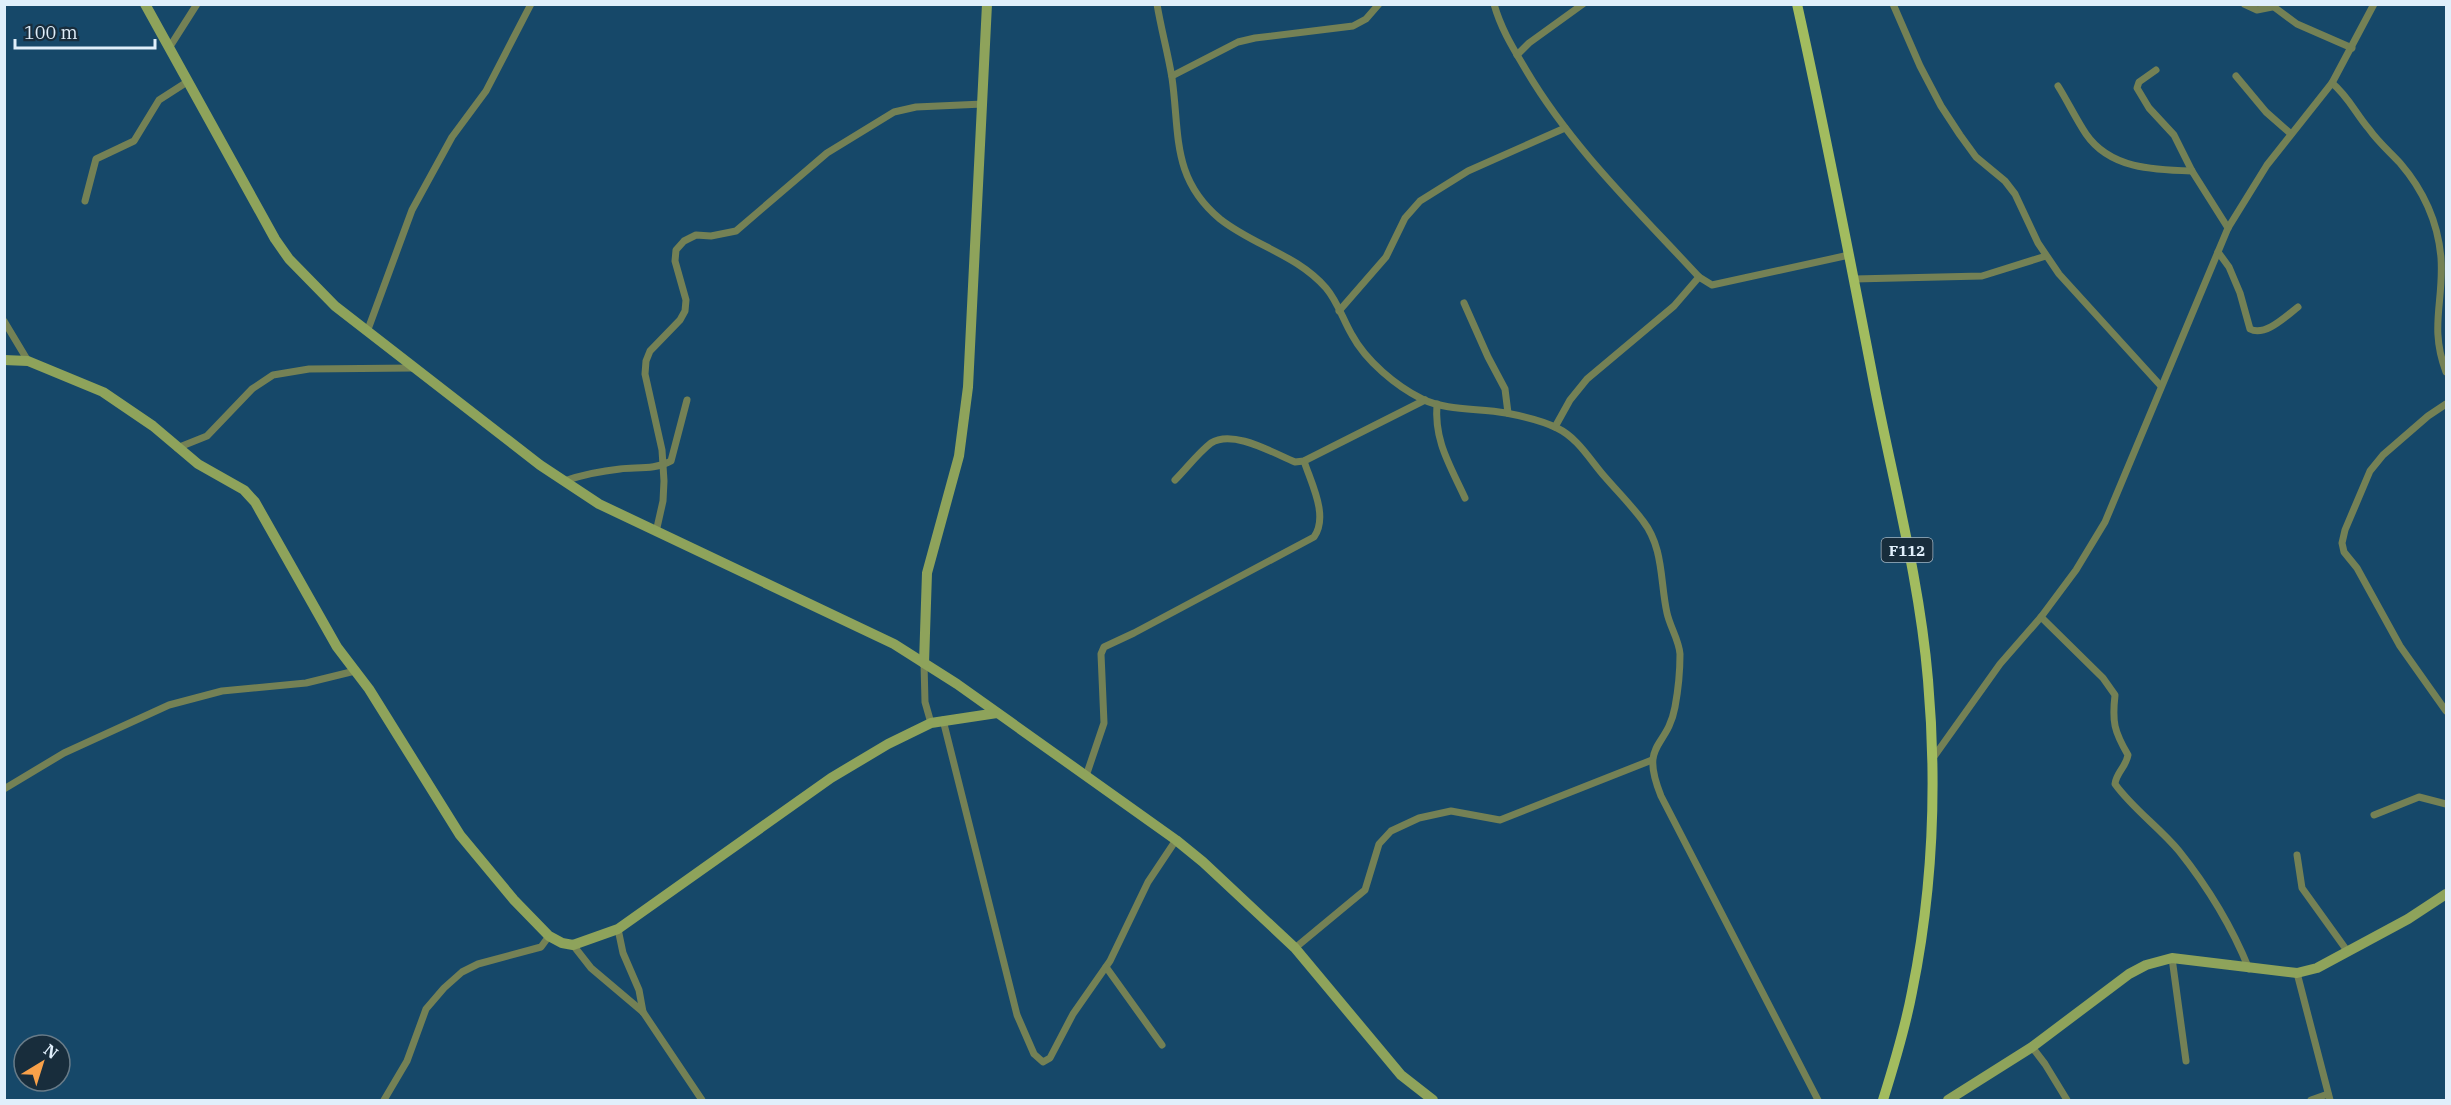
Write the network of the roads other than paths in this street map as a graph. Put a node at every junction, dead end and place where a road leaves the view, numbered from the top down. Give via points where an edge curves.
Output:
1 (145, 4) edge
2 (197, 4) edge
3 (531, 4) edge
4 (987, 4) edge
5 (1157, 4) edge
6 (1379, 4) edge
7 (1494, 4) edge
8 (1583, 4) edge
9 (1797, 4) edge
10 (1893, 4) edge
11 (2244, 4) edge
12 (2374, 4) edge
13 (2271, 6) edge
14 (169, 48) junction
15 (2352, 48) junction
16 (1517, 55) junction
17 (2156, 69) dead end
18 (1172, 76) junction
19 (2236, 76) dead end
20 (187, 82) junction
21 (2332, 84) junction
22 (2058, 86) dead end
23 (983, 104) junction
24 (1565, 128) junction
25 (2291, 134) junction
26 (2192, 171) junction
27 (84, 201) dead end
28 (2228, 228) junction
29 (2218, 252) junction
30 (1849, 255) junction
31 (2046, 256) junction
32 (1699, 277) junction
33 (1854, 279) junction
34 (1464, 303) dead end
35 (2298, 307) dead end
36 (1339, 311) junction
37 (4, 321) edge
38 (367, 332) junction
39 (4, 360) edge
40 (28, 361) junction
41 (413, 368) junction
42 (2446, 372) edge
43 (2160, 385) junction
44 (687, 400) dead end
45 (1425, 400) junction
46 (1437, 404) junction
47 (2446, 404) edge
48 (1508, 413) junction
49 (1555, 427) junction
50 (177, 448) junction
51 (1304, 461) junction
52 (661, 466) junction
53 (1175, 480) dead end
54 (564, 481) junction
55 (1465, 498) dead end
56 (656, 532) junction
57 (2041, 617) junction
58 (924, 663) junction
59 (355, 671) junction
60 (2446, 711) edge
61 (998, 713) junction
62 (937, 722) junction
63 (1652, 760) junction
64 (1932, 760) junction
65 (1086, 776) junction
66 (4, 789) edge
67 (2446, 804) edge
68 (2374, 815) dead end
69 (1176, 840) junction
70 (2297, 855) dead end
71 (2446, 894) edge
72 (618, 929) junction
73 (549, 936) junction
74 (573, 945) junction
75 (1295, 948) junction
76 (2348, 952) junction
77 (2172, 958) junction
78 (1106, 967) junction
79 (2249, 969) junction
80 (2296, 973) junction
81 (643, 1012) junction
82 (1162, 1044) dead end
83 (2031, 1047) junction
84 (2186, 1061) dead end
85 (2329, 1097) edge
86 (384, 1101) edge
87 (702, 1101) edge
88 (1433, 1101) edge
89 (1818, 1101) edge
90 (1883, 1101) edge
91 (1948, 1101) edge
92 (2067, 1101) edge
93 (2311, 1101) edge

1 - 14 street
2 - 14 street
3 - 38 street via 486,91 452,137 412,210
4 - 23 street
5 - 18 street
6 - 18 street via 1366,19 1353,26 1238,42
7 - 16 street via 1501,29
8 - 16 street
9 - 30 main road, F112
10 - 31 street via 1941,106 1976,157 2015,194
11 - 13 street via 2257,10
12 - 15 street
13 - 15 street via 2297,24
14 - 20 street
15 - 21 street
16 - 24 street
17 - 26 street via 2137,88 2174,135
18 - 36 street via 1180,158 1200,197 1219,218 1288,256 1311,274 1327,289
19 - 25 street via 2266,112
20 - 27 street via 159,100 134,141 96,159
20 - 38 street via 289,259
21 - 25 street
21 - 42 street via 2405,169 2432,212 2441,259 2436,331
22 - 26 street via 2088,136 2120,161 2152,170
23 - 52 street via 916,107 894,112 827,153 736,231 696,235 684,241 676,250 675,261 686,300 685,311 646,361 645,374 662,450
23 - 58 street via 968,387 959,456 927,573
24 - 32 street
24 - 36 street via 1468,171 1420,201 1404,218 1386,257
25 - 28 street
26 - 28 street
28 - 29 street
29 - 35 street via 2240,293 2250,329 2264,331
29 - 43 street
30 - 32 street via 1712,285
30 - 33 main road, F112
31 - 33 street via 1982,276
31 - 43 street
32 - 49 street via 1656,323 1587,379
33 - 64 main road, F112 via 1920,624 1928,679
34 - 48 street via 1505,389
36 - 45 street via 1353,338 1375,364
37 - 40 street
38 - 41 street
39 - 40 street
40 - 50 street via 103,392 153,426
41 - 50 street via 309,369 273,375 252,389 207,436
41 - 54 street
43 - 57 street via 2105,522
44 - 52 street via 675,452 671,461
45 - 46 street
45 - 51 street
46 - 48 street
46 - 55 street via 1438,439
47 - 60 street via 2383,455 2370,471 2342,543 2400,646
48 - 49 street
49 - 63 street via 1570,436 1645,523 1659,557 1667,614 1680,652 1675,707
50 - 59 street via 244,490 255,502 337,647
51 - 53 street via 1295,462 1231,438 1212,443
51 - 65 street via 1319,509 1319,530 1314,537 1104,647 1104,723
52 - 54 street via 584,474
52 - 56 street via 663,501
54 - 56 street via 599,504
56 - 58 street via 862,627
57 - 64 street via 2000,664
57 - 79 street via 2115,694 2114,731 2128,755 2115,784 2179,851 2215,903
58 - 61 street
58 - 62 street via 925,702
59 - 66 street via 306,683 222,691 169,705 64,753
59 - 73 street via 460,835
61 - 62 street
61 - 65 street
62 - 72 street via 888,744 831,778
62 - 78 street via 1017,1016 1034,1054 1043,1062 1050,1058 1072,1014
63 - 75 street via 1500,820 1451,811 1419,818 1391,831 1379,844 1365,890
63 - 89 street via 1661,796
64 - 90 main road, F112 via 1931,857 1925,917 1912,992
65 - 69 street
67 - 68 street via 2419,797
69 - 75 street
69 - 78 street via 1148,882
70 - 76 street via 2302,888
71 - 76 street
72 - 74 street
72 - 81 street
73 - 74 street
73 - 86 street via 541,946 478,964 444,988 426,1009
74 - 81 street via 591,968
75 - 88 street via 1401,1075
76 - 80 street via 2318,968
77 - 79 street
77 - 83 street via 2129,974
77 - 84 street
78 - 82 street
79 - 80 street
80 - 85 street
81 - 87 street
83 - 91 street
83 - 92 street
85 - 93 street

